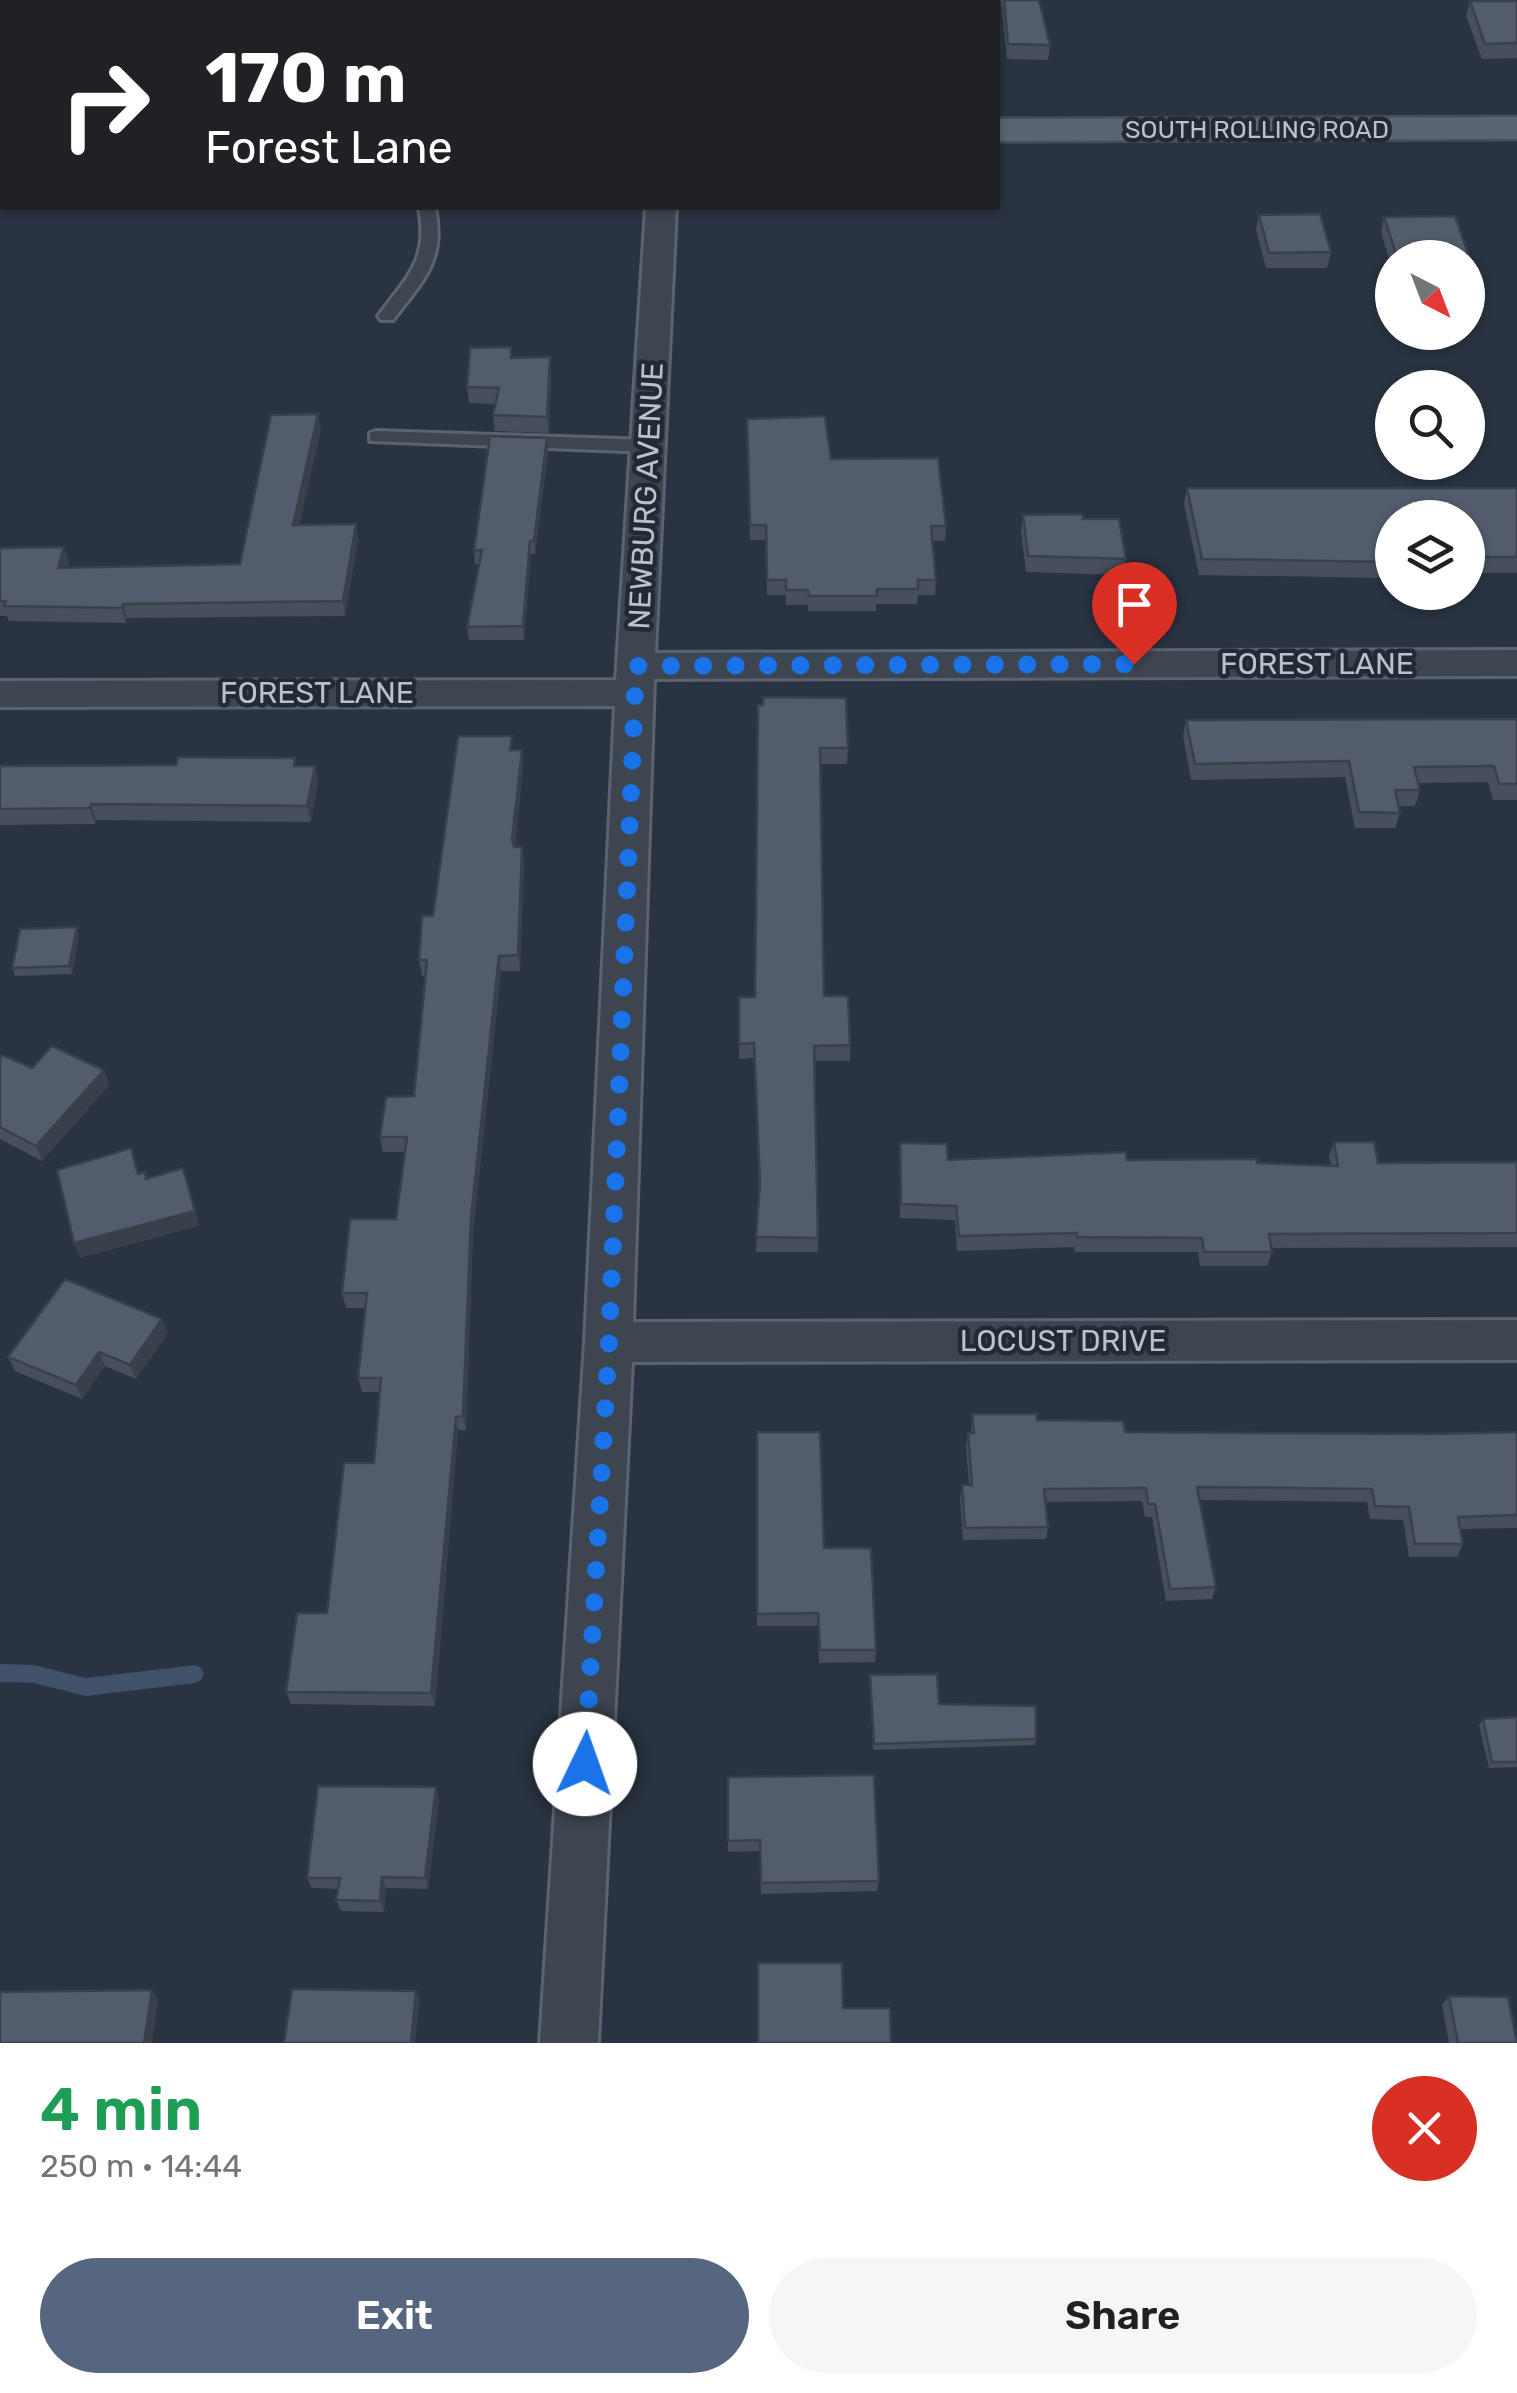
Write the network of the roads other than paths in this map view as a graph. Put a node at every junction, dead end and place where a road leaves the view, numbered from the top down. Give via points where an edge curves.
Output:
1 (1517, 128) edge
2 (1000, 130) edge
3 (428, 210) edge
4 (661, 210) edge
5 (387, 316) dead end
6 (376, 436) dead end
7 (650, 446) junction
8 (1517, 664) edge
9 (635, 679) junction
10 (0, 694) edge
11 (1517, 1340) edge
12 (609, 1342) junction
13 (570, 2043) edge

1 - 2 main road, SOUTH ROLLING ROAD
3 - 5 lane via 431,256
4 - 7 street, NEWBURG AVENUE
6 - 7 lane
7 - 9 street, NEWBURG AVENUE
8 - 9 street, FOREST LANE
9 - 10 street, FOREST LANE
9 - 12 street, NEWBURG AVENUE
11 - 12 street, LOCUST DRIVE
12 - 13 street, NEWBURG AVENUE

